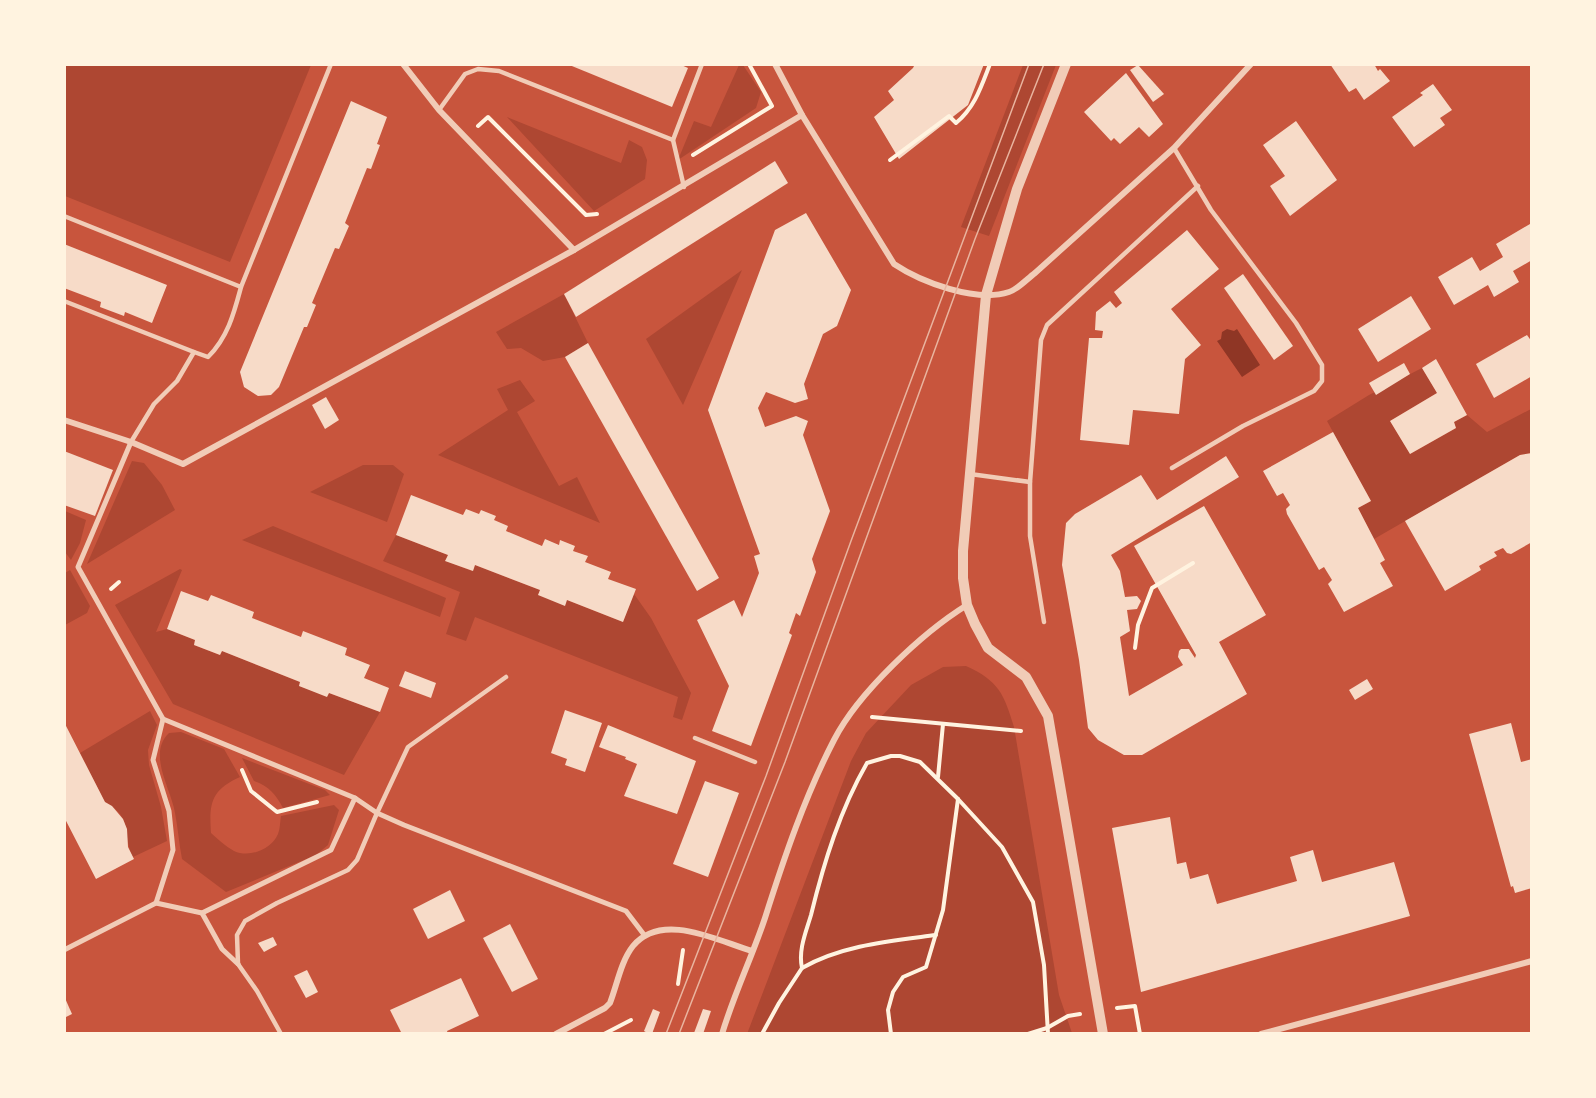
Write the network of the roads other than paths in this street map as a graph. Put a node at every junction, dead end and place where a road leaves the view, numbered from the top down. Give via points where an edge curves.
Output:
1 (331, 64) edge
2 (403, 64) edge
3 (702, 64) edge
4 (775, 64) edge
5 (1066, 64) edge
6 (1251, 64) edge
7 (439, 110) junction
8 (802, 115) junction
9 (672, 140) junction
10 (1174, 148) junction
11 (1198, 186) junction
12 (684, 187) junction
13 (64, 216) edge
14 (574, 250) junction
15 (241, 286) junction
16 (986, 295) junction
17 (64, 301) edge
18 (194, 352) junction
19 (64, 420) edge
20 (131, 442) junction
21 (1172, 468) dead end
22 (969, 474) junction
23 (1030, 482) junction
24 (967, 605) junction
25 (1044, 622) dead end
26 (506, 677) dead end
27 (163, 719) junction
28 (695, 738) dead end
29 (755, 762) dead end
30 (355, 798) junction
31 (377, 813) junction
32 (156, 903) junction
33 (202, 913) junction
34 (645, 936) junction
35 (64, 950) edge
36 (752, 951) junction
37 (1532, 962) edge
38 (238, 964) junction
39 (281, 1034) edge
40 (556, 1034) edge
41 (722, 1034) edge
42 (1103, 1034) edge
43 (1261, 1034) edge

1 - 15 lane
2 - 7 street
3 - 9 lane
4 - 8 street
5 - 16 street via 1017,189
6 - 10 street
7 - 9 lane via 465,74 478,69 499,71
7 - 14 street
8 - 12 street
8 - 16 street via 894,264 957,292
9 - 12 lane
10 - 11 lane
10 - 16 street via 1012,292
11 - 21 lane via 1211,210 1296,323 1323,373 1314,391
11 - 23 lane via 1047,325 1041,340
12 - 14 street
13 - 15 lane
14 - 20 street via 183,464
15 - 18 lane via 220,345 208,357
16 - 22 street
17 - 18 lane
18 - 20 lane
19 - 20 street
20 - 27 street via 78,567
22 - 23 lane
22 - 24 street via 963,551
23 - 25 lane via 1030,536
24 - 36 street via 899,661 857,705 835,739 802,813
24 - 42 street via 988,648 1026,677 1048,716
26 - 31 lane via 408,747
27 - 30 street
27 - 32 street via 153,760 168,812 173,850
28 - 29 lane
30 - 31 street
30 - 33 street via 331,850
31 - 34 street via 626,911
31 - 38 lane via 357,860 348,870 245,921 237,935
32 - 33 street
32 - 35 street
33 - 38 street via 222,950
34 - 36 street via 682,929
34 - 40 street via 628,953 610,1003
36 - 41 street
37 - 43 street
38 - 39 lane

